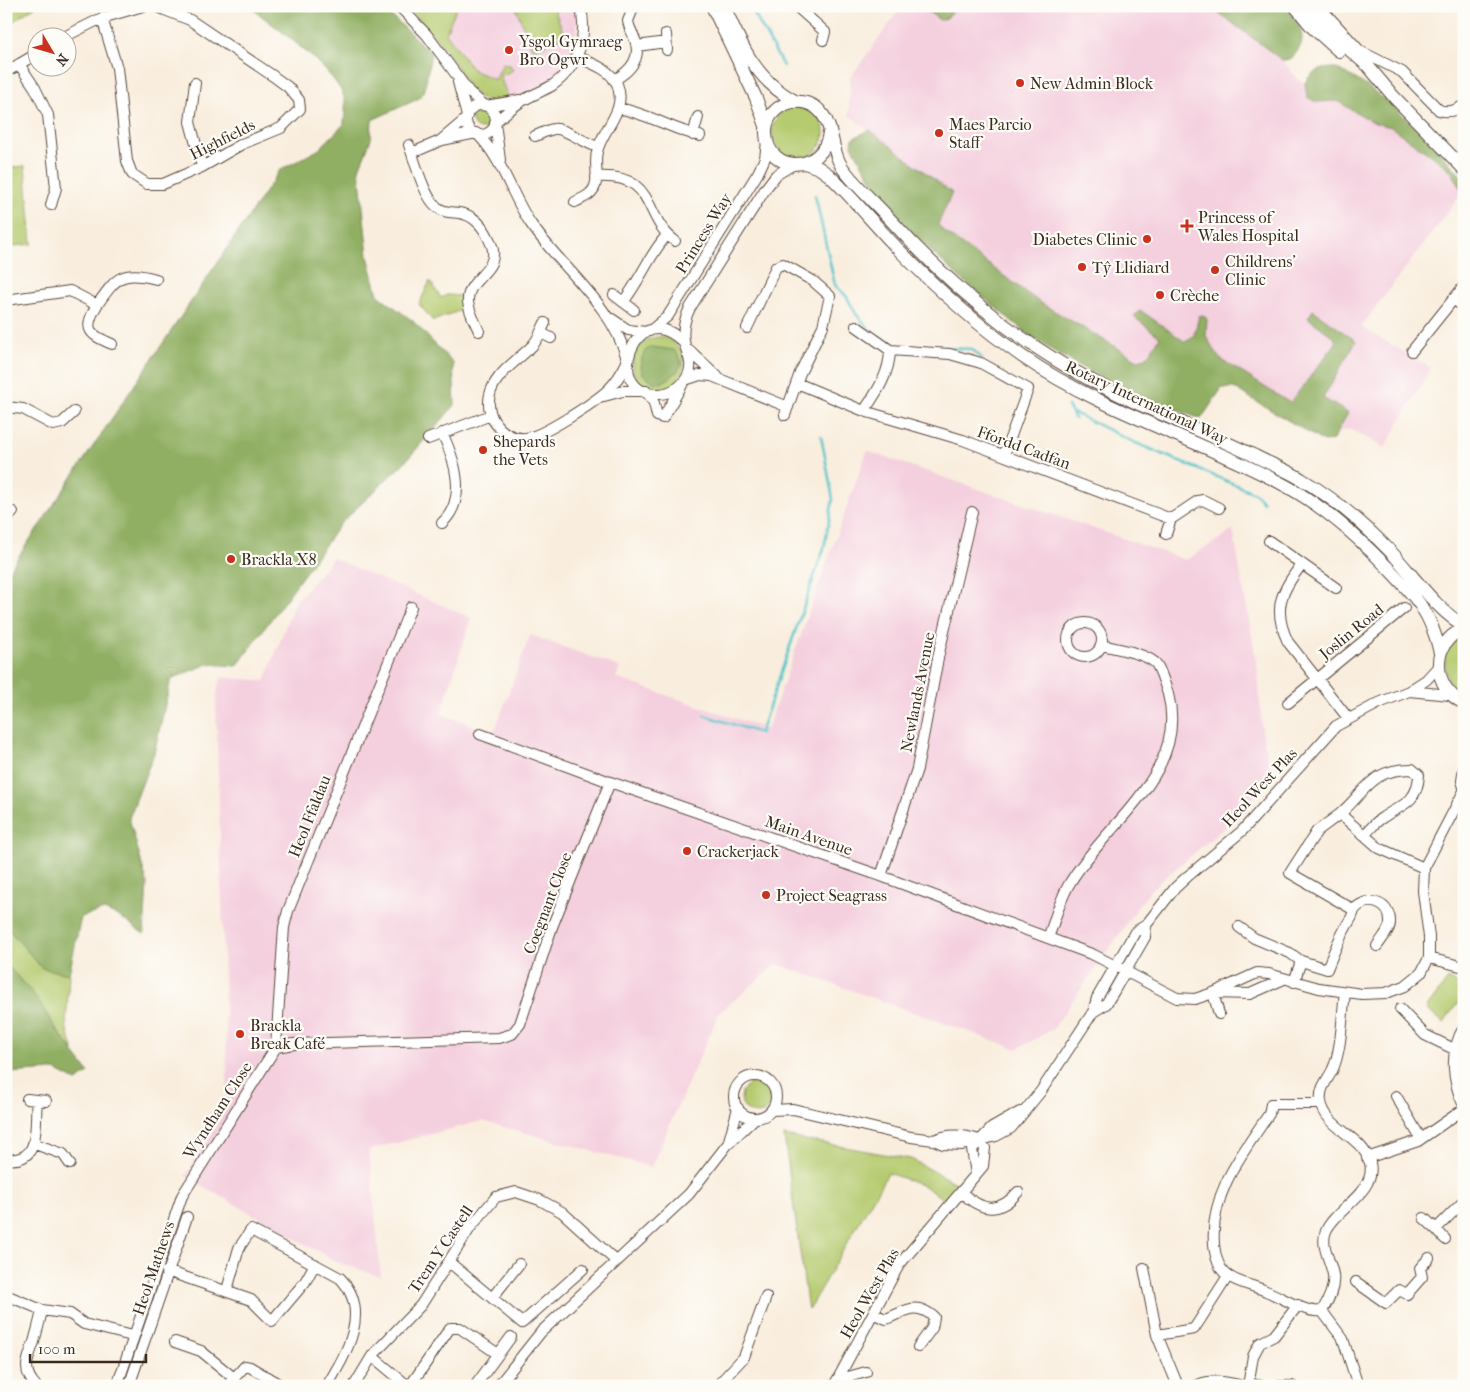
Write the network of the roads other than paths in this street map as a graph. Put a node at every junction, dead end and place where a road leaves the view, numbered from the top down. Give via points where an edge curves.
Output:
1 (143, 6) edge
2 (155, 6) edge
3 (399, 6) edge
4 (580, 6) edge
5 (634, 6) edge
6 (712, 6) edge
7 (724, 6) edge
8 (796, 6) edge
9 (1295, 6) edge
10 (1308, 6) edge
11 (1319, 6) edge
12 (102, 18) junction
13 (78, 30) edge
14 (823, 40) dead end
15 (666, 42) dead end
16 (637, 46) junction
17 (577, 57) junction
18 (28, 58) edge
19 (19, 64) junction
20 (6, 72) edge
21 (456, 76) junction
22 (614, 80) junction
23 (194, 83) dead end
24 (1394, 97) junction
25 (524, 100) junction
26 (795, 101) junction
27 (1464, 105) edge
28 (485, 106) junction
29 (618, 108) junction
30 (467, 117) junction
31 (698, 117) dead end
32 (495, 123) junction
33 (766, 126) junction
34 (829, 133) junction
35 (476, 134) junction
36 (541, 137) dead end
37 (440, 140) junction
38 (767, 142) junction
39 (598, 147) junction
40 (799, 164) junction
41 (501, 166) junction
42 (202, 167) junction
43 (1464, 169) edge
44 (596, 177) junction
45 (645, 178) dead end
46 (637, 187) junction
47 (51, 205) dead end
48 (588, 208) dead end
49 (156, 280) dead end
50 (1464, 286) edge
51 (614, 295) dead end
52 (1453, 299) junction
53 (6, 300) edge
54 (624, 302) junction
55 (96, 305) junction
56 (1464, 307) edge
57 (634, 310) dead end
58 (608, 315) junction
59 (480, 325) dead end
60 (856, 326) dead end
61 (747, 328) dead end
62 (648, 332) junction
63 (551, 338) dead end
64 (112, 344) dead end
65 (686, 346) junction
66 (890, 350) junction
67 (1412, 351) dead end
68 (627, 361) junction
69 (719, 378) junction
70 (684, 382) junction
71 (797, 383) junction
72 (646, 391) junction
73 (598, 398) junction
74 (6, 407) edge
75 (864, 411) junction
76 (74, 412) dead end
77 (491, 415) junction
78 (442, 433) junction
79 (428, 439) dead end
80 (1004, 455) junction
81 (1219, 508) dead end
82 (972, 512) dead end
83 (1171, 519) junction
84 (442, 523) dead end
85 (1166, 534) dead end
86 (1269, 541) dead end
87 (1302, 564) junction
88 (1336, 588) dead end
89 (411, 607) dead end
90 (1405, 608) dead end
91 (1464, 627) edge
92 (1101, 645) dead end
93 (1440, 653) junction
94 (1438, 668) junction
95 (1317, 678) junction
96 (1409, 691) junction
97 (1450, 695) junction
98 (1288, 703) dead end
99 (1463, 706) edge
100 (1348, 718) junction
101 (480, 734) dead end
102 (1464, 768) edge
103 (610, 782) junction
104 (1464, 789) edge
105 (1340, 814) junction
106 (1364, 836) junction
107 (1424, 868) junction
108 (881, 876) junction
109 (1354, 910) junction
110 (1146, 925) junction
111 (1239, 927) dead end
112 (1048, 938) junction
113 (1377, 946) dead end
114 (1429, 958) junction
115 (1301, 962) junction
116 (1115, 965) junction
117 (1464, 967) edge
118 (1125, 970) junction
119 (1289, 980) junction
120 (1345, 992) junction
121 (1213, 993) junction
122 (1400, 1009) dead end
123 (1093, 1012) junction
124 (1219, 1014) dead end
125 (1464, 1027) edge
126 (276, 1047) junction
127 (1456, 1050) junction
128 (776, 1093) junction
129 (1396, 1096) dead end
130 (37, 1100) dead end
131 (1321, 1104) junction
132 (1464, 1107) edge
133 (738, 1108) junction
134 (793, 1109) junction
135 (772, 1110) junction
136 (755, 1118) junction
137 (1421, 1139) junction
138 (979, 1140) junction
139 (34, 1144) junction
140 (728, 1145) junction
141 (1367, 1158) junction
142 (6, 1159) edge
143 (70, 1164) dead end
144 (961, 1192) junction
145 (1018, 1192) dead end
146 (1464, 1201) edge
147 (186, 1217) dead end
148 (1424, 1218) dead end
149 (1436, 1229) junction
150 (1445, 1239) dead end
151 (1429, 1258) dead end
152 (616, 1261) junction
153 (449, 1262) junction
154 (315, 1264) junction
155 (520, 1264) dead end
156 (1144, 1268) dead end
157 (583, 1269) dead end
158 (167, 1271) junction
159 (1228, 1276) junction
160 (1356, 1282) dead end
161 (227, 1290) junction
162 (6, 1295) edge
163 (766, 1297) dead end
164 (492, 1298) junction
165 (1298, 1305) junction
166 (42, 1310) junction
167 (1322, 1311) junction
168 (874, 1314) junction
169 (1157, 1335) junction
170 (132, 1336) junction
171 (511, 1337) dead end
172 (175, 1342) dead end
173 (918, 1347) dead end
174 (498, 1354) junction
175 (372, 1356) junction
176 (866, 1372) dead end
177 (231, 1382) edge
178 (835, 1383) edge
179 (1246, 1385) edge
180 (36, 1386) edge
181 (117, 1386) edge
182 (129, 1386) edge
183 (282, 1386) edge
184 (327, 1386) edge
185 (354, 1386) edge
186 (409, 1386) edge
187 (475, 1386) edge
188 (498, 1386) edge
189 (717, 1386) edge
190 (1178, 1386) edge
191 (1195, 1386) edge
192 (1263, 1386) edge
193 (1277, 1386) edge
194 (1292, 1386) edge
195 (1358, 1386) edge

1 - 12 street
2 - 42 street, Highfields via 190,20 288,87 299,100 300,109 281,128 242,144
3 - 21 street via 433,43
4 - 17 street via 583,29
5 - 16 street via 628,21
6 - 33 main road
7 - 26 main road via 761,76 781,94
8 - 14 street via 826,32
9 - 24 main road via 1326,40
10 - 24 main road
11 - 27 street via 1360,50 1402,72 1439,110 1446,112
12 - 13 street
12 - 42 street, Highfields via 116,68 126,161 132,174 147,184 163,184
15 - 16 street
16 - 22 street via 634,64
17 - 22 street via 603,69
17 - 25 street via 561,78
18 - 19 street
19 - 20 street
19 - 47 street via 48,115 56,188
21 - 28 street
21 - 30 street
22 - 29 street via 618,89
23 - 42 street via 190,122
24 - 43 main road
25 - 28 street
25 - 32 street
26 - 33 main road via 777,109
26 - 34 main road via 807,102 821,112 826,118
28 - 30 street via 472,109
28 - 32 street via 495,114
29 - 31 street via 646,114 672,129 697,135
29 - 39 street
30 - 35 street via 469,128
30 - 37 street
32 - 35 street via 490,131
32 - 41 street
33 - 38 main road
34 - 40 main road via 825,149 813,160
34 - 91 main road, Rotary International Way via 836,157 846,172 905,236 983,309 1035,348 1090,380 1301,478 1363,525
35 - 37 street
35 - 41 street via 487,144
36 - 39 street via 560,129
37 - 59 street via 411,149 434,204 446,212 474,218 491,244 493,256 490,266 469,292 469,306
38 - 40 main road via 777,157
38 - 62 street, Princess Way via 762,165 746,193 668,316
39 - 44 street
40 - 65 street, Princess Way via 776,176 766,188 690,308 684,324
40 - 93 main road, Rotary International Way via 819,168 829,175 933,283 1026,359 1094,398 1289,488 1329,515 1368,547 1416,599 1435,630
41 - 58 street via 533,227
44 - 46 street via 616,176
44 - 48 street via 594,188 579,200
45 - 46 street
46 - 54 street via 671,238 654,250
49 - 55 street via 136,274 124,275 110,286
50 - 52 street
51 - 54 street
52 - 56 street
52 - 67 street
53 - 55 street via 70,291
54 - 57 street
55 - 64 street via 88,319 90,328 96,338
58 - 62 street via 628,330
58 - 68 street via 620,337
60 - 66 street
61 - 71 street via 776,267 783,264 813,281 830,296 823,326
62 - 65 street via 667,331
62 - 68 street, Princess Way via 634,342
63 - 77 street via 543,328 532,346 500,376 490,398
65 - 69 street
65 - 70 street, Princess Way via 691,366
66 - 75 street via 890,361 880,387
66 - 80 street via 950,354 981,363 1028,390
68 - 72 street via 632,378
68 - 73 street, Princess Way via 614,383
69 - 70 street via 705,375
69 - 71 street via 786,411
70 - 72 street via 665,393
70 - 72 street via 662,418 657,416
71 - 75 street, Ffordd Cadfan
72 - 73 street via 618,391
73 - 77 street via 532,438 508,434
74 - 76 street via 23,409 53,425 62,424
75 - 80 street, Ffordd Cadfan
77 - 78 street
78 - 79 street
78 - 84 street via 456,469 452,511
80 - 83 street, Ffordd Cadfan
81 - 83 street via 1203,500
82 - 108 street, Newlands Avenue via 939,653 917,769
83 - 85 street
86 - 87 street
87 - 88 street
87 - 95 street, Joslin Road via 1285,588 1280,615 1288,642
89 - 126 street, Heol Ffaldau via 290,903 284,927
90 - 95 street, Joslin Road
91 - 93 main road via 1451,636
92 - 112 street via 1148,658 1157,664 1172,712 1166,755 1153,779 1070,882
93 - 94 main road
94 - 96 street, Heol West Plas
94 - 97 main road
95 - 98 street
95 - 100 street, Joslin Road
96 - 97 street, Heol West Plas
96 - 100 street, Heol West Plas
97 - 99 main road
100 - 110 street, Heol West Plas via 1336,726 1242,830 1175,888
101 - 103 street, Main Avenue
102 - 104 street
103 - 108 street, Main Avenue
103 - 126 street, Coegnant Close via 552,927 520,1024 512,1034 499,1038
104 - 107 street
105 - 106 street
105 - 106 street via 1366,784 1392,769 1412,769 1419,775 1418,789 1407,804 1380,819
105 - 109 street via 1317,831 1290,873
106 - 107 street via 1379,848
107 - 114 street
108 - 112 street, Main Avenue
109 - 113 street via 1363,903 1374,901 1390,915 1391,925
109 - 115 street via 1327,969
110 - 116 street, Heol West Plas via 1135,932
110 - 118 street, Heol West Plas via 1145,937
111 - 115 street
112 - 116 street, Main Avenue
114 - 117 street
114 - 120 street via 1421,973 1405,986 1386,993
115 - 119 street
116 - 118 street, Main Avenue
116 - 123 street, Heol West Plas
118 - 121 street, Main Avenue via 1178,998
118 - 123 street, Heol West Plas via 1106,1004
119 - 120 street
119 - 121 street via 1250,994
119 - 121 street via 1257,973
120 - 131 street via 1337,1055 1321,1092
121 - 124 street
122 - 127 street via 1425,1036
123 - 138 street, Heol West Plas via 1011,1128
125 - 127 street
126 - 170 street, Wyndham Close via 186,1188
127 - 132 street via 1454,1082
128 - 133 street via 766,1080 747,1078 735,1094
128 - 134 street
128 - 135 street
129 - 137 street
130 - 139 street
131 - 141 street via 1328,1117 1363,1148
131 - 159 street via 1271,1104 1269,1114 1232,1168 1215,1214 1214,1237 1215,1253
132 - 137 street
133 - 136 street via 748,1117
133 - 140 street
134 - 135 street
134 - 138 street via 911,1137 934,1140 962,1135
135 - 136 street
136 - 140 street
137 - 141 street
138 - 144 street, Heol West Plas via 972,1149 976,1174
139 - 142 street via 24,1156 16,1160
139 - 143 street via 63,1154
140 - 152 street via 689,1194
141 - 167 street via 1368,1181 1327,1230 1324,1238 1333,1284
144 - 145 street via 979,1206 992,1208 1010,1202
144 - 168 street, Heol West Plas via 899,1265
146 - 149 street
147 - 158 street, Heol Mathews
148 - 149 street
149 - 150 street
151 - 160 street via 1420,1268 1422,1277 1407,1294 1399,1290 1386,1303
152 - 153 street, Trem Y Castell via 562,1212 516,1192 496,1197 481,1212
152 - 188 street via 529,1344
153 - 164 street
153 - 175 street, Trem Y Castell via 421,1305
154 - 161 street via 305,1282 272,1321 251,1300
154 - 161 street via 251,1230 239,1248
154 - 184 street via 348,1286 354,1306 351,1343
155 - 164 street
156 - 169 street
157 - 164 street via 522,1323
158 - 161 street
158 - 182 street, Heol Mathews
159 - 165 street
159 - 169 street via 1194,1329
162 - 166 street
163 - 189 street via 744,1357
165 - 167 street via 1310,1311
165 - 179 street via 1274,1336 1260,1343 1253,1356
166 - 170 street via 70,1314 84,1324
166 - 180 street via 26,1358 26,1371
167 - 195 street via 1343,1339
168 - 173 street via 886,1319 914,1307 924,1309 934,1317 932,1328
168 - 178 street, Heol West Plas
169 - 190 street
170 - 181 street, Wyndham Close
171 - 174 street
172 - 177 street via 201,1351
174 - 186 street via 460,1328 450,1328
174 - 187 street
175 - 185 street, Trem Y Castell
175 - 186 street
176 - 178 street
177 - 183 street via 245,1366
179 - 191 street via 1219,1381
179 - 192 street
193 - 194 street

